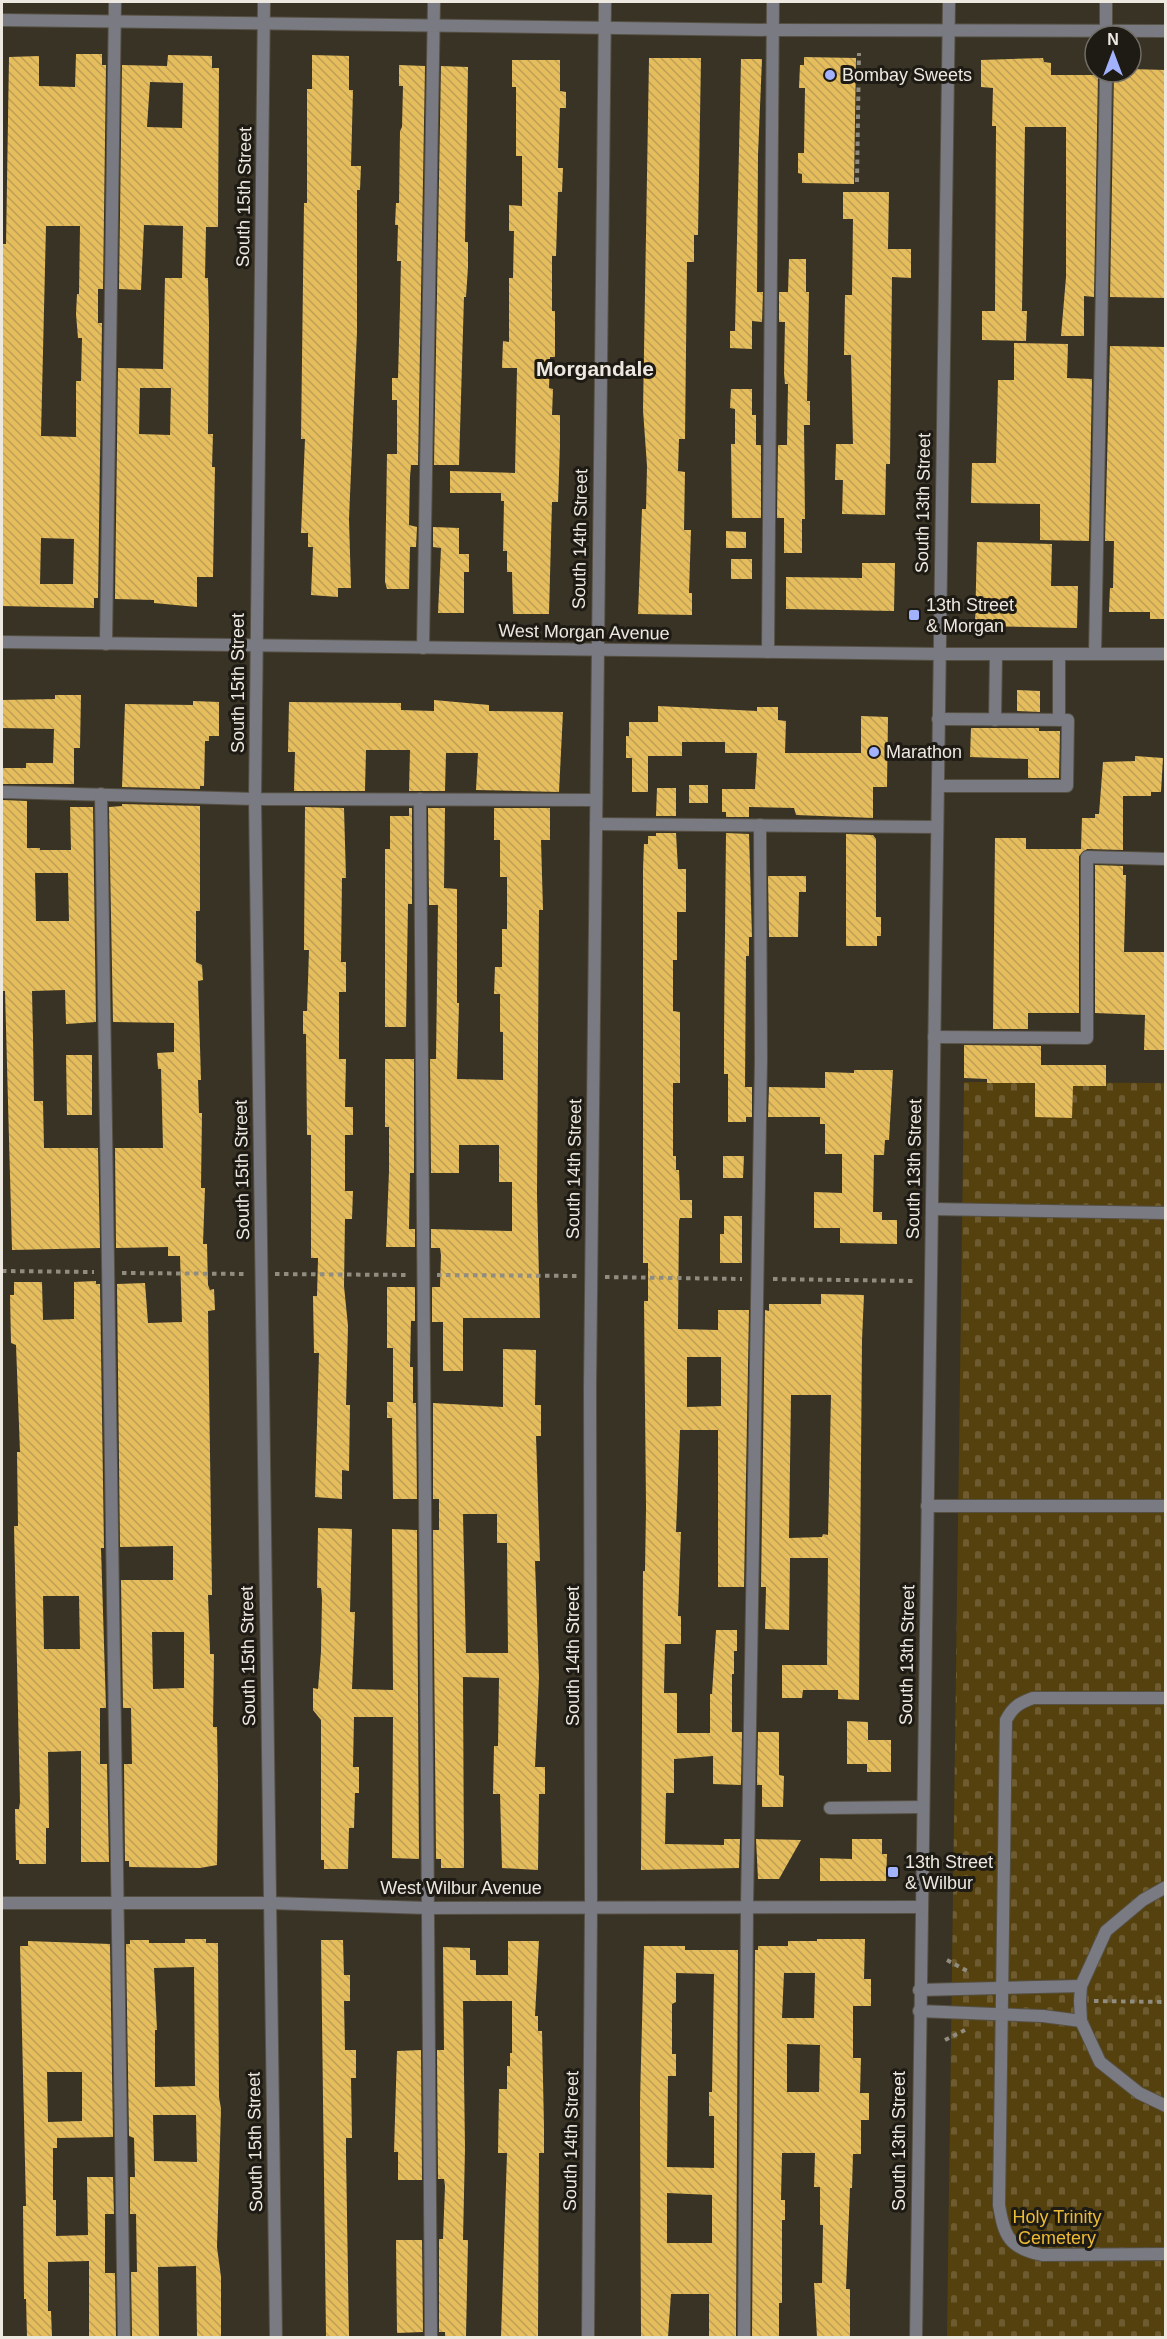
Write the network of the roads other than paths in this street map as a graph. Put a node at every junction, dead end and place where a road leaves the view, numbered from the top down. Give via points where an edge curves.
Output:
1 (115, 2) edge
2 (264, 2) edge
3 (434, 2) edge
4 (605, 2) edge
5 (773, 2) edge
6 (949, 2) edge
7 (1106, 2) edge
8 (2, 20) edge
9 (114, 21) junction
10 (264, 23) junction
11 (1106, 24) edge
12 (434, 26) junction
13 (605, 28) junction
14 (773, 30) junction
15 (949, 31) junction
16 (1166, 31) edge
17 (1143, 32) edge
18 (1083, 34) edge
19 (1106, 84) edge
20 (2, 642) edge
21 (106, 644) junction
22 (256, 646) junction
23 (423, 648) junction
24 (597, 650) junction
25 (768, 652) junction
26 (939, 654) junction
27 (996, 654) junction
28 (1059, 654) junction
29 (1095, 654) junction
30 (1166, 654) edge
31 (938, 719) junction
32 (995, 720) junction
33 (1059, 720) junction
34 (938, 786) junction
35 (2, 792) edge
36 (101, 794) junction
37 (255, 799) junction
38 (420, 799) junction
39 (596, 800) junction
40 (596, 824) junction
41 (760, 825) junction
42 (937, 827) junction
43 (1166, 859) edge
44 (934, 1037) junction
45 (932, 1209) junction
46 (1166, 1212) edge
47 (927, 1506) junction
48 (1166, 1506) edge
49 (1166, 1698) edge
50 (922, 1807) junction
51 (830, 1808) dead end
52 (1166, 1887) edge
53 (2, 1903) edge
54 (118, 1903) junction
55 (270, 1903) junction
56 (591, 1906) junction
57 (747, 1907) junction
58 (921, 1907) junction
59 (428, 1908) junction
60 (1081, 1986) junction
61 (1003, 1988) junction
62 (919, 1990) junction
63 (919, 2010) junction
64 (1003, 2014) junction
65 (1081, 2021) junction
66 (1166, 2106) edge
67 (1166, 2254) edge
68 (124, 2337) edge
69 (276, 2337) edge
70 (430, 2337) edge
71 (588, 2337) edge
72 (744, 2337) edge
73 (916, 2337) edge

1 - 9 street
2 - 10 street, South 15th Street
3 - 12 street
4 - 13 street, South 14th Street
5 - 14 street
6 - 15 street, South 13th Street
7 - 11 street
8 - 9 street
9 - 10 street
9 - 21 street
10 - 12 street
10 - 22 street, South 15th Street
12 - 13 street
12 - 23 street
13 - 14 street
13 - 24 street, South 14th Street
14 - 15 street
14 - 25 street
15 - 18 street
15 - 26 street, South 13th Street
16 - 17 street
19 - 29 street
20 - 21 street, West Morgan Avenue
21 - 22 street, West Morgan Avenue
22 - 23 street, West Morgan Avenue
22 - 37 street, South 15th Street
23 - 24 street, West Morgan Avenue
24 - 25 street, West Morgan Avenue
24 - 39 street, South 14th Street
25 - 26 street, West Morgan Avenue
26 - 27 street, West Morgan Avenue
26 - 31 street, South 13th Street
27 - 28 street, West Morgan Avenue
27 - 32 street
28 - 29 street, West Morgan Avenue
28 - 33 street
29 - 30 street, West Morgan Avenue
31 - 32 street
31 - 34 street, South 13th Street
32 - 33 street
33 - 34 street via 1068,720 1067,786
34 - 42 street, South 13th Street
35 - 36 street
36 - 37 street
36 - 54 street
37 - 38 street
37 - 55 street, South 15th Street
38 - 39 street
38 - 59 street
39 - 40 street, South 14th Street
40 - 41 street
40 - 56 street, South 14th Street
41 - 42 street
41 - 57 street via 761,1059
42 - 44 street, South 13th Street
43 - 44 street via 1087,857 1087,1038
44 - 45 street, South 13th Street
45 - 46 street
45 - 47 street, South 13th Street
47 - 48 street
47 - 50 street, South 13th Street
49 - 61 street via 1033,1698 1011,1710 1006,1719
50 - 51 street
50 - 58 street, South 13th Street
52 - 60 street via 1143,1900 1106,1931
53 - 54 street, West Wilbur Avenue
54 - 55 street, West Wilbur Avenue
54 - 68 street
55 - 59 street, West Wilbur Avenue
55 - 69 street, South 15th Street
56 - 57 street, West Wilbur Avenue
56 - 59 street, West Wilbur Avenue
56 - 71 street, South 14th Street
57 - 58 street, West Wilbur Avenue
57 - 72 street
58 - 62 street, South 13th Street
59 - 70 street
60 - 61 street
60 - 65 street
61 - 62 street
61 - 64 street
62 - 63 street, South 13th Street
63 - 64 street
63 - 73 street, South 13th Street
64 - 65 street
64 - 67 street via 999,2205 1012,2243 1026,2252 1042,2255
65 - 66 street via 1100,2062 1139,2093

